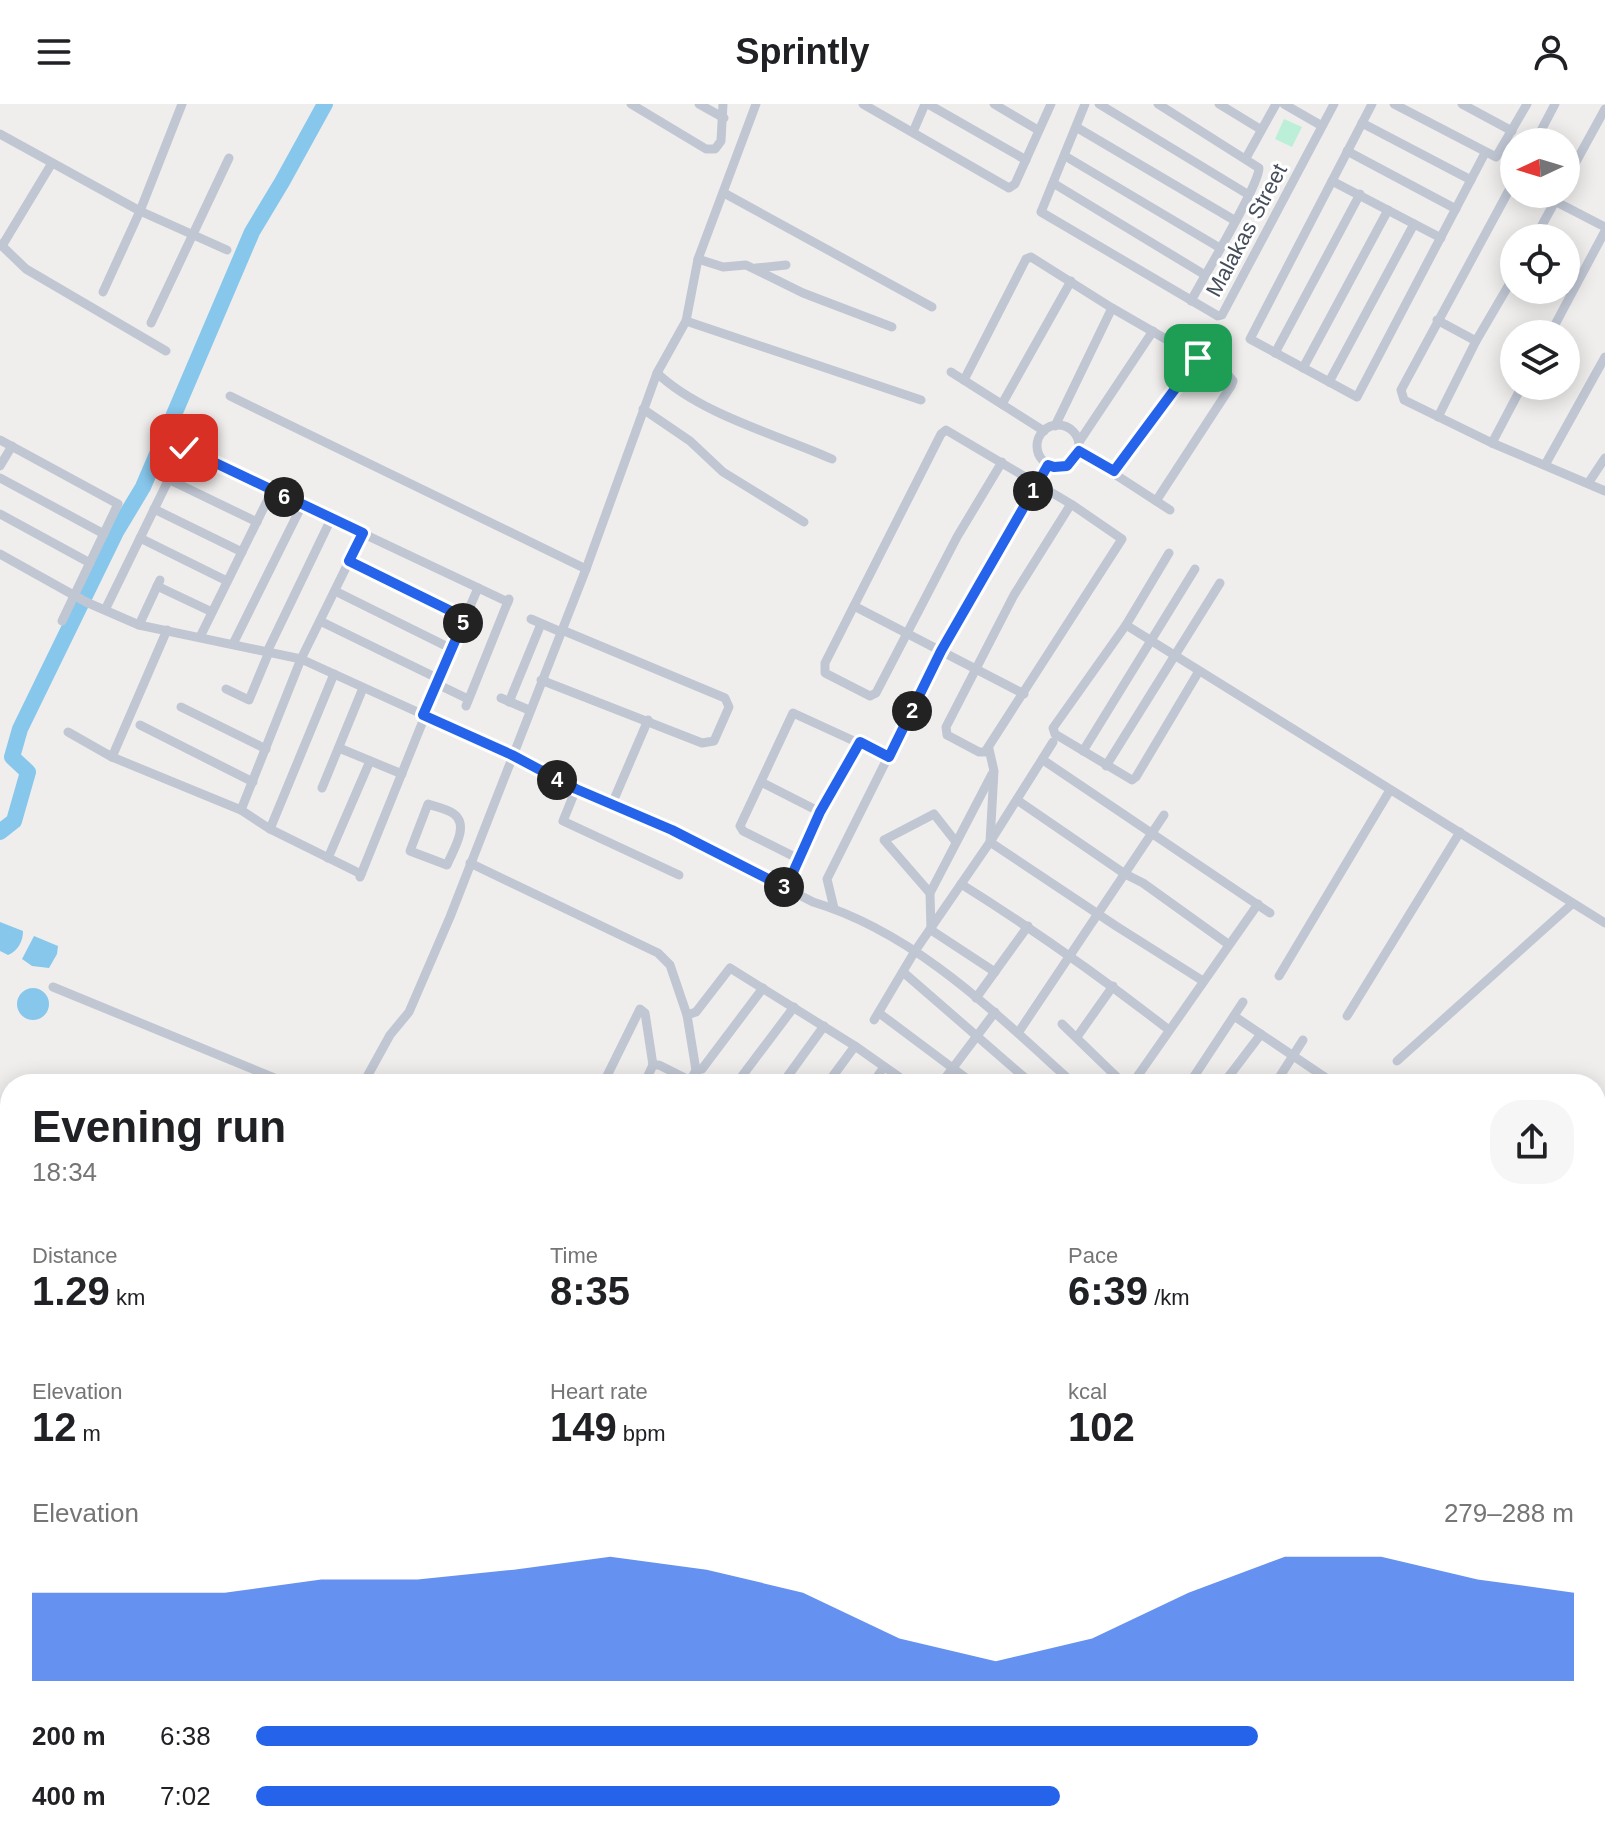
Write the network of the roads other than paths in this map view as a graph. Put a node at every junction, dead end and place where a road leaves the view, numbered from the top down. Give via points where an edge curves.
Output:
1 (182, 104) edge
2 (631, 104) edge
3 (699, 104) edge
4 (723, 104) edge
5 (756, 104) edge
6 (863, 104) edge
7 (927, 104) edge
8 (994, 104) edge
9 (1051, 104) edge
10 (1085, 104) edge
11 (1099, 104) edge
12 (1158, 104) edge
13 (1219, 104) edge
14 (1276, 104) edge
15 (1284, 104) edge
16 (1334, 104) edge
17 (1372, 104) edge
18 (1394, 104) edge
19 (1462, 104) edge
20 (1527, 104) edge
21 (1555, 104) edge
22 (643, 107) edge
23 (1295, 107) edge
24 (884, 109) edge
25 (1605, 109) edge
26 (724, 118) junction
27 (1362, 123) junction
28 (1322, 126) junction
29 (1076, 127) junction
30 (1506, 128) edge
31 (1514, 128) edge
32 (1542, 128) edge
33 (1260, 129) junction
34 (1038, 130) junction
35 (913, 132) junction
36 (0, 134) edge
37 (1347, 151) junction
38 (1485, 153) junction
39 (1500, 155) edge
40 (1580, 155) edge
41 (1065, 156) junction
42 (229, 158) dead end
43 (1246, 158) junction
44 (1026, 160) junction
45 (52, 163) junction
46 (1471, 180) junction
47 (1332, 181) junction
48 (1053, 183) junction
49 (724, 193) junction
50 (1360, 194) junction
51 (1249, 195) junction
52 (1500, 206) edge
53 (1572, 208) edge
54 (1456, 209) junction
55 (1388, 210) junction
56 (140, 211) junction
57 (1234, 220) junction
58 (1414, 224) junction
59 (1605, 229) edge
60 (193, 235) junction
61 (1441, 238) junction
62 (1, 245) edge
63 (1220, 248) junction
64 (227, 250) dead end
65 (698, 259) junction
66 (786, 265) dead end
67 (756, 268) junction
68 (1205, 275) junction
69 (1071, 281) junction
70 (103, 292) dead end
71 (1500, 300) edge
72 (1191, 301) junction
73 (932, 307) dead end
74 (1112, 308) junction
75 (1437, 320) junction
76 (1557, 320) edge
77 (686, 321) junction
78 (151, 323) dead end
79 (892, 327) dead end
80 (1153, 331) junction
81 (1476, 341) junction
82 (166, 351) dead end
83 (1275, 353) junction
84 (1605, 357) edge
85 (1198, 358) junction
86 (1303, 368) junction
87 (951, 372) dead end
88 (657, 373) junction
89 (964, 380) junction
90 (1329, 382) junction
91 (230, 396) dead end
92 (921, 400) dead end
93 (1515, 400) edge
94 (1002, 404) junction
95 (643, 409) junction
96 (1438, 417) junction
97 (1055, 426) junction
98 (1044, 431) junction
99 (0, 440) edge
100 (171, 443) dead end
101 (1492, 443) junction
102 (12, 446) junction
103 (1079, 447) junction
104 (184, 448) junction
105 (1605, 458) edge
106 (832, 459) dead end
107 (1002, 462) junction
108 (1048, 465) junction
109 (1545, 465) junction
110 (0, 466) edge
111 (1114, 471) junction
112 (0, 478) edge
113 (170, 480) junction
114 (1589, 482) junction
115 (1037, 485) junction
116 (272, 491) junction
117 (1605, 491) edge
118 (1156, 501) junction
119 (302, 504) junction
120 (1071, 504) junction
121 (154, 509) junction
122 (1170, 510) dead end
123 (0, 514) edge
124 (331, 519) junction
125 (257, 522) junction
126 (804, 522) dead end
127 (363, 533) junction
128 (104, 534) junction
129 (140, 538) junction
130 (242, 552) junction
131 (1169, 553) dead end
132 (0, 554) edge
133 (349, 561) junction
134 (90, 563) junction
135 (586, 569) junction
136 (1195, 569) dead end
137 (227, 581) junction
138 (1220, 583) dead end
139 (478, 588) junction
140 (335, 591) junction
141 (79, 598) junction
142 (854, 606) junction
143 (105, 610) junction
144 (212, 612) junction
145 (465, 618) junction
146 (531, 619) dead end
147 (62, 621) dead end
148 (320, 621) junction
149 (541, 624) junction
150 (139, 625) junction
151 (1126, 625) junction
152 (167, 630) junction
153 (561, 631) junction
154 (908, 634) junction
155 (200, 637) junction
156 (1150, 640) junction
157 (233, 644) junction
158 (452, 649) junction
159 (941, 651) junction
160 (268, 652) junction
161 (1175, 656) junction
162 (301, 659) junction
163 (976, 669) junction
164 (1199, 671) junction
165 (334, 674) junction
166 (541, 680) junction
167 (438, 682) junction
168 (363, 688) junction
169 (226, 689) dead end
170 (1024, 694) junction
171 (181, 707) dead end
172 (529, 710) junction
173 (424, 715) junction
174 (648, 720) junction
175 (140, 725) dead end
176 (68, 732) dead end
177 (860, 742) junction
178 (1053, 742) dead end
179 (339, 748) junction
180 (266, 749) junction
181 (989, 749) junction
182 (1083, 751) junction
183 (512, 756) junction
184 (112, 757) junction
185 (889, 757) junction
186 (1043, 760) junction
187 (370, 761) junction
188 (1106, 766) junction
189 (994, 771) junction
190 (402, 774) junction
191 (253, 782) junction
192 (761, 782) junction
193 (322, 788) dead end
194 (576, 789) junction
195 (1390, 790) junction
196 (1017, 800) junction
197 (428, 804) joint
198 (612, 804) junction
199 (241, 810) junction
200 (820, 812) junction
201 (1164, 815) dead end
202 (270, 829) junction
203 (1460, 832) junction
204 (1151, 834) junction
205 (956, 842) junction
206 (990, 842) junction
207 (328, 858) junction
208 (799, 859) junction
209 (470, 863) junction
210 (1125, 874) junction
211 (679, 875) dead end
212 (961, 884) junction
213 (786, 888) junction
214 (930, 893) junction
215 (1258, 904) junction
216 (1572, 904) junction
217 (834, 908) junction
218 (1270, 913) dead end
219 (1098, 914) junction
220 (1605, 923) edge
221 (1028, 926) junction
222 (931, 930) junction
223 (1228, 944) junction
224 (915, 951) junction
225 (1070, 955) junction
226 (903, 972) junction
227 (995, 972) junction
228 (1279, 976) dead end
229 (1203, 981) junction
230 (1113, 986) junction
231 (53, 987) dead end
232 (763, 988) junction
233 (976, 998) junction
234 (1243, 1002) dead end
235 (794, 1007) junction
236 (995, 1012) junction
237 (687, 1015) junction
238 (1234, 1016) junction
239 (1347, 1016) dead end
240 (1062, 1024) dead end
241 (824, 1026) junction
242 (1169, 1030) junction
243 (1018, 1033) junction
244 (977, 1034) junction
245 (1261, 1034) junction
246 (1077, 1037) junction
247 (1303, 1040) dead end
248 (855, 1046) junction
249 (1294, 1056) junction
250 (1397, 1061) dead end
251 (653, 1065) junction
252 (951, 1066) junction
253 (884, 1067) junction
254 (696, 1070) junction
255 (265, 1074) edge
256 (369, 1074) edge
257 (608, 1074) edge
258 (649, 1074) edge
259 (676, 1074) edge
260 (695, 1074) edge
261 (744, 1074) edge
262 (789, 1074) edge
263 (834, 1074) edge
264 (879, 1074) edge
265 (894, 1074) edge
266 (947, 1074) edge
267 (961, 1074) edge
268 (1021, 1074) edge
269 (1063, 1074) edge
270 (1114, 1074) edge
271 (1139, 1074) edge
272 (1196, 1074) edge
273 (1231, 1074) edge
274 (1282, 1074) edge
275 (1319, 1074) edge

1 - 56 street
2 - 22 street
3 - 26 street
4 - 26 street
5 - 49 street
6 - 24 street
7 - 35 street
7 - 44 street
8 - 34 street
9 - 34 street
10 - 29 street
11 - 51 street
12 - 43 street
13 - 33 street
14 - 33 street
15 - 23 street
16 - 28 street, Malakas Street
17 - 27 street
18 - 38 street
19 - 30 street
20 - 31 street
21 - 32 street
22 - 26 street via 706,149 715,149 721,141
23 - 28 street
24 - 35 street
25 - 40 street
27 - 37 street
27 - 46 street
28 - 72 street, Malakas Street via 1222,315
29 - 41 street
29 - 57 street
33 - 43 street
34 - 44 street
35 - 44 street via 1007,188 1015,184
36 - 45 street
37 - 47 street
37 - 54 street
38 - 39 street
38 - 46 street
41 - 48 street
41 - 63 street
42 - 60 street
43 - 51 street via 1260,172
45 - 56 street
45 - 62 street
46 - 54 street
47 - 50 street
47 - 83 street via 1250,339
48 - 68 street
48 - 72 street, Malakas Street via 1041,212
49 - 65 street
49 - 73 street
50 - 55 street
50 - 83 street
51 - 57 street
52 - 75 street
53 - 59 street
54 - 61 street
55 - 58 street
55 - 86 street
56 - 60 street
56 - 70 street
57 - 63 street
58 - 61 street
58 - 90 street
59 - 76 street
60 - 64 street
60 - 78 street
61 - 90 street via 1357,397
62 - 82 street via 26,269
63 - 68 street
65 - 67 street via 723,267
65 - 77 street
66 - 67 street
67 - 79 street via 803,293
68 - 72 street
69 - 74 street
69 - 89 street via 1036,259 1026,259
69 - 94 street
71 - 81 street
74 - 80 street
74 - 97 street
75 - 81 street
75 - 96 street via 1401,390 1404,400
77 - 88 street
77 - 92 street
80 - 85 street
80 - 103 street
81 - 96 street
83 - 86 street
84 - 109 street
85 - 111 street
85 - 118 street via 1233,381
86 - 90 street
87 - 89 street
88 - 95 street
88 - 106 street via 702,405
89 - 94 street
91 - 135 street
93 - 101 street
94 - 98 street
95 - 126 street via 723,472
95 - 135 street
96 - 101 street
97 - 98 street
97 - 103 street via 1068,427
98 - 108 street via 1038,449
99 - 102 street
100 - 104 street
101 - 109 street
102 - 110 street
102 - 128 street via 118,504
103 - 108 street via 1067,466
103 - 111 street
104 - 113 street
104 - 116 street
105 - 114 street
107 - 115 street
107 - 142 street via 946,430 941,434
107 - 154 street
108 - 115 street
109 - 114 street
111 - 118 street
112 - 128 street
113 - 121 street
113 - 125 street
114 - 117 street
115 - 120 street
115 - 159 street
116 - 119 street
116 - 125 street
118 - 122 street
119 - 124 street
119 - 157 street
120 - 163 street
120 - 170 street via 1121,536 1122,542
121 - 129 street
121 - 130 street
123 - 134 street
124 - 127 street
124 - 160 street
125 - 130 street
127 - 133 street
127 - 139 street
128 - 134 street
129 - 137 street
129 - 143 street
130 - 137 street
131 - 151 street
132 - 141 street
133 - 140 street
133 - 145 street
134 - 141 street
135 - 153 street
136 - 156 street
137 - 144 street
138 - 161 street
139 - 145 street
139 - 167 street via 508,600 467,702
140 - 148 street
140 - 158 street
141 - 143 street
141 - 147 street
142 - 154 street
142 - 154 street via 824,670 866,694 876,693
143 - 150 street
144 - 150 street via 158,583
144 - 155 street
145 - 158 street
146 - 149 street
148 - 162 street
148 - 167 street
149 - 153 street
149 - 172 street via 505,700
150 - 152 street
151 - 156 street
151 - 182 street via 1053,728
152 - 155 street
152 - 184 street
153 - 166 street
153 - 174 street via 729,703 709,743
154 - 159 street
155 - 157 street
156 - 161 street
156 - 182 street
157 - 160 street
158 - 167 street
159 - 163 street
159 - 185 street
160 - 162 street
160 - 169 street via 249,700
161 - 164 street
161 - 188 street
162 - 165 street
162 - 180 street
163 - 170 street
163 - 181 street via 945,730 979,752
164 - 188 street via 1136,777 1126,778
164 - 195 street
165 - 168 street
165 - 202 street
166 - 172 street
166 - 174 street
167 - 173 street
168 - 173 street
168 - 179 street
170 - 181 street
171 - 180 street
172 - 183 street
173 - 183 street
173 - 190 street
174 - 198 street
175 - 191 street
176 - 184 street
177 - 185 street
177 - 192 street via 793,713
177 - 200 street
178 - 186 street
179 - 187 street
179 - 193 street
180 - 191 street
181 - 189 street
182 - 188 street
183 - 194 street
183 - 209 street
184 - 199 street
185 - 217 street via 827,879
186 - 196 street
186 - 204 street
187 - 190 street
187 - 207 street
189 - 205 street
189 - 206 street
190 - 207 street via 360,875
191 - 199 street
192 - 200 street
192 - 208 street via 740,826
194 - 198 street
194 - 211 street via 563,821
195 - 203 street
195 - 228 street
196 - 206 street
196 - 210 street
197 - 197 street via 410,851 447,865 460,822 455,814
198 - 213 street
199 - 202 street
200 - 208 street
201 - 204 street
202 - 207 street
203 - 216 street
203 - 239 street
204 - 210 street
204 - 215 street
205 - 214 street
205 - 214 street via 934,814 884,840
206 - 212 street
206 - 219 street
208 - 213 street
209 - 237 street via 658,953 670,965
209 - 256 street via 414,1002
210 - 219 street
210 - 223 street
212 - 221 street
212 - 222 street
213 - 217 street
214 - 222 street
215 - 218 street
215 - 223 street
216 - 220 street
216 - 250 street
217 - 224 street
219 - 225 street
219 - 229 street
221 - 225 street
221 - 227 street
222 - 224 street
222 - 227 street
223 - 229 street
224 - 226 street
224 - 233 street
225 - 230 street
225 - 243 street
226 - 244 street
226 - 252 street via 876,1017
227 - 233 street
229 - 242 street
230 - 242 street
230 - 246 street
231 - 255 street
232 - 235 street
232 - 237 street via 730,968 696,1012
232 - 254 street via 702,1069
233 - 236 street
234 - 238 street
235 - 241 street
235 - 261 street
236 - 243 street
236 - 244 street
237 - 254 street
238 - 245 street
238 - 272 street
240 - 246 street
241 - 248 street
241 - 262 street
242 - 271 street
243 - 269 street
244 - 252 street
244 - 268 street
245 - 249 street
245 - 273 street
246 - 270 street
247 - 249 street
248 - 253 street
248 - 263 street
249 - 274 street
249 - 275 street
251 - 257 street via 640,1009
251 - 258 street
251 - 259 street
252 - 266 street
252 - 267 street
253 - 264 street
253 - 265 street
254 - 260 street

